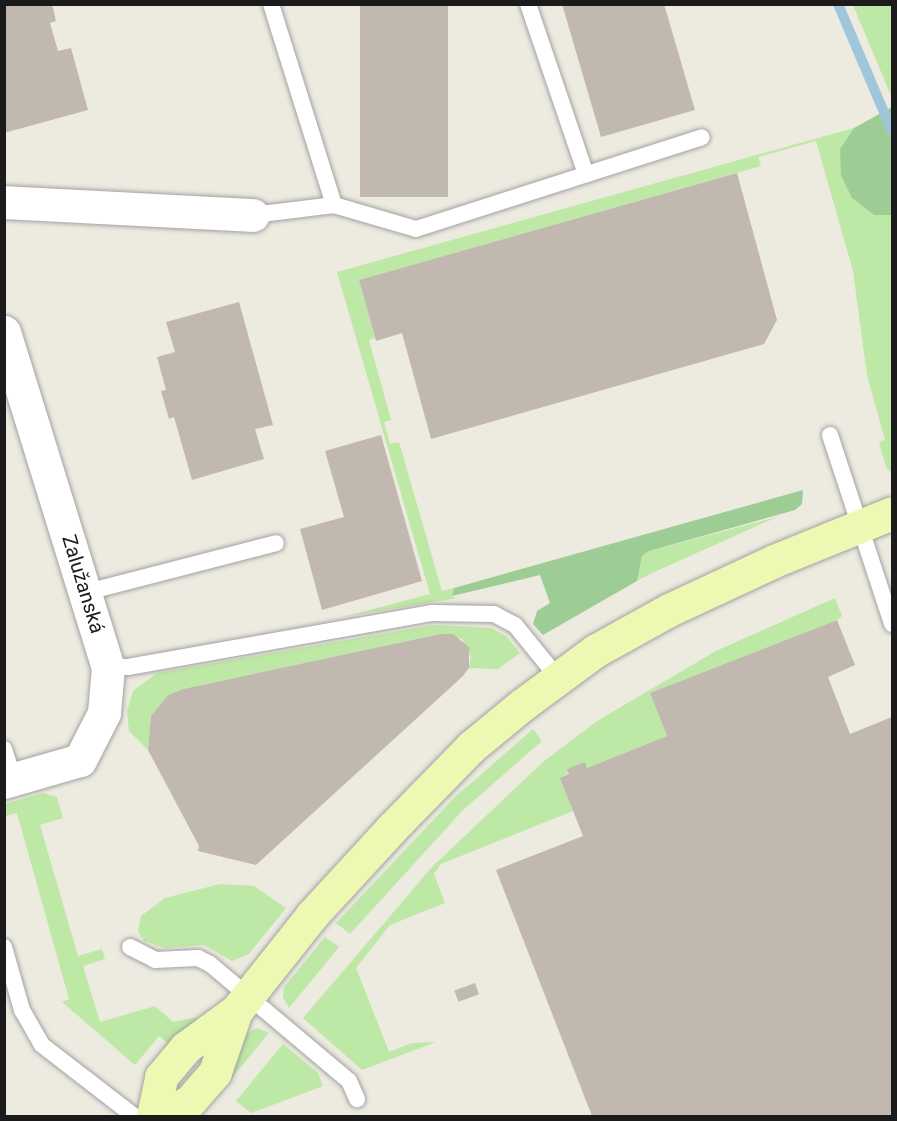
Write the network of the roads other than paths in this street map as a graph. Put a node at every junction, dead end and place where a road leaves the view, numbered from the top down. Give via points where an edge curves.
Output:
1 (271, 4) edge
2 (528, 4) edge
3 (702, 137) dead end
4 (586, 174) junction
5 (4, 202) edge
6 (334, 205) junction
7 (253, 215) joint
8 (4, 332) edge
9 (830, 435) dead end
10 (892, 513) edge
11 (858, 530) junction
12 (892, 530) edge
13 (276, 543) dead end
14 (87, 592) junction
15 (892, 624) edge
16 (108, 667) junction
17 (558, 678) junction
18 (8, 770) edge
19 (4, 947) edge
20 (130, 947) dead end
21 (243, 1004) junction
22 (357, 1099) dead end
23 (134, 1116) edge
24 (153, 1116) edge
25 (164, 1116) edge

1 - 6 lane
2 - 4 lane
3 - 4 lane
4 - 6 lane via 416,229
5 - 7 street
6 - 7 lane
8 - 14 street, Zalužanská
9 - 11 lane
10 - 11 street
11 - 12 street
11 - 15 lane
11 - 17 street via 774,561 669,610 595,651
13 - 14 lane
14 - 16 street, Zalužanská
16 - 17 lane via 128,667 432,613 494,614 515,625
16 - 18 street, Zalužanská via 104,713 80,760
17 - 21 street via 471,747 391,829 312,915
19 - 23 lane via 22,1010 42,1045
20 - 21 lane via 155,960 198,958
21 - 22 lane via 349,1081
21 - 24 street via 185,1048 161,1077
21 - 25 street via 215,1072 190,1101

